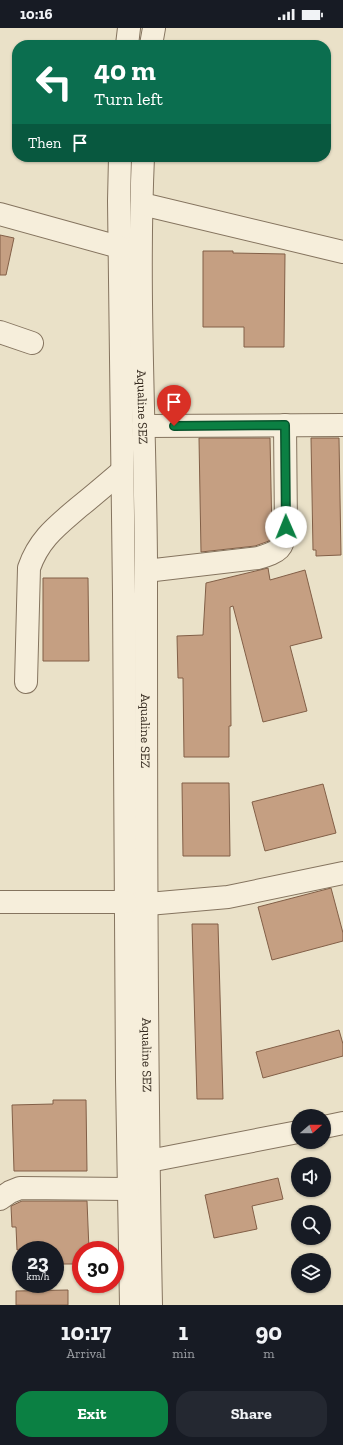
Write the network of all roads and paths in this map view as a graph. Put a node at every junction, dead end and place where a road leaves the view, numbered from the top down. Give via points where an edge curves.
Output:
1 (129, 28) edge
2 (154, 28) edge
3 (128, 40) edge
4 (152, 40) edge
5 (120, 162) edge
6 (143, 162) edge
7 (142, 204) junction
8 (0, 214) edge
9 (119, 247) junction
10 (343, 252) edge
11 (0, 332) edge
12 (32, 342) dead end
13 (285, 425) junction
14 (343, 425) edge
15 (143, 426) junction
16 (122, 471) junction
17 (146, 571) junction
18 (26, 682) dead end
19 (343, 873) edge
20 (0, 902) edge
21 (126, 902) junction
22 (148, 904) junction
23 (343, 1123) edge
24 (331, 1126) edge
25 (291, 1133) edge
26 (149, 1161) junction
27 (128, 1188) junction
28 (3, 1191) edge
29 (131, 1305) edge
30 (151, 1305) edge

1 - 3 street
2 - 4 street
5 - 9 street
6 - 7 street, Aqualine SEZ
7 - 10 street
7 - 15 street, Aqualine SEZ
8 - 9 street
9 - 16 street
11 - 12 street
13 - 14 street
13 - 15 street
13 - 17 street via 286,527 282,546 276,553 258,558
15 - 17 street, Aqualine SEZ
16 - 18 street via 54,527 34,555 29,568
16 - 21 street
17 - 22 street, Aqualine SEZ
19 - 22 street via 228,897
20 - 21 street
21 - 27 street
22 - 26 street, Aqualine SEZ
23 - 24 street
25 - 26 street
26 - 30 street, Aqualine SEZ
27 - 28 street via 20,1188
27 - 29 street

